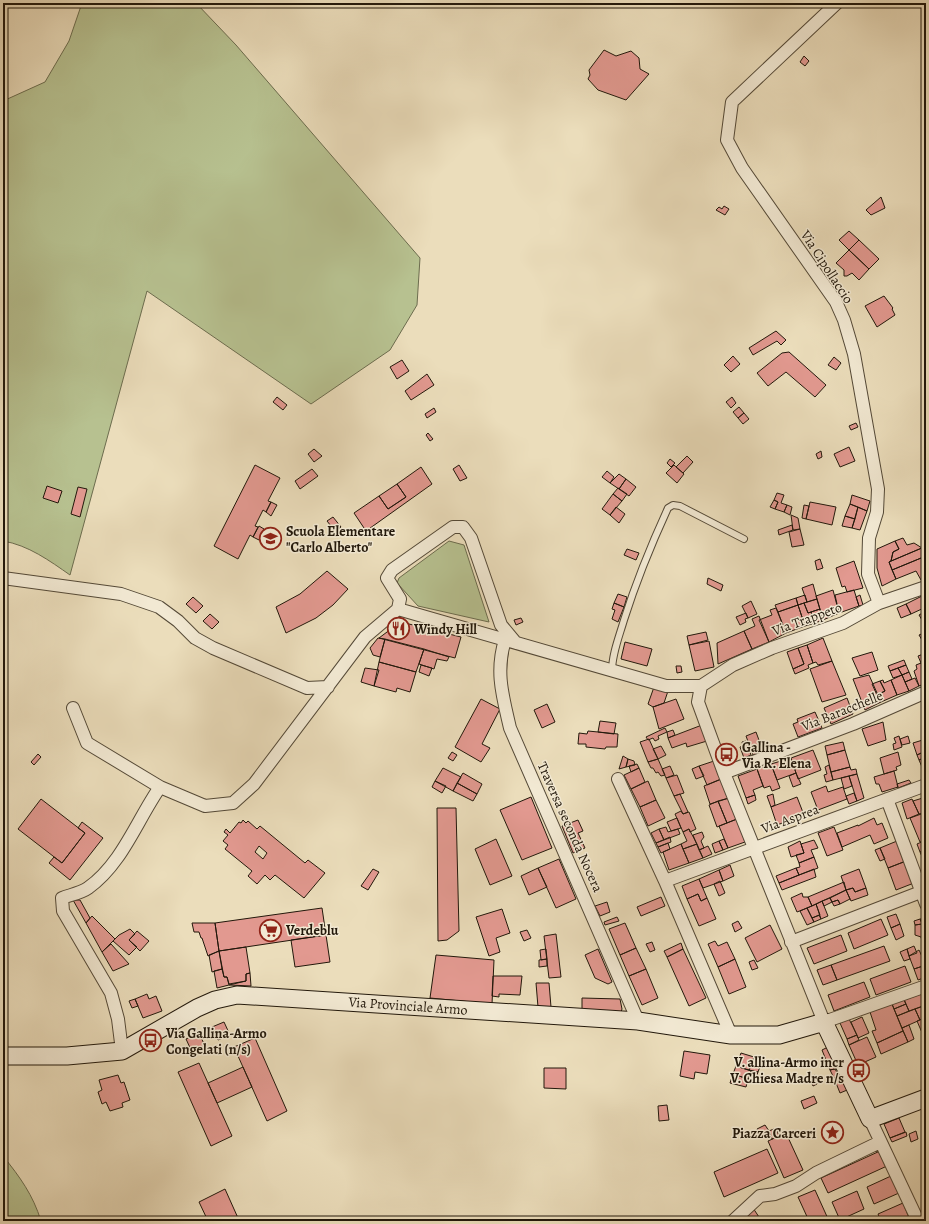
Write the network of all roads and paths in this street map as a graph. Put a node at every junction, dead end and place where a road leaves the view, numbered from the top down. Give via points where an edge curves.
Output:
1 (837, 3) edge
2 (744, 539) dead end
3 (3, 578) edge
4 (926, 587) edge
5 (879, 604) junction
6 (398, 609) junction
7 (510, 642) junction
8 (612, 672) junction
9 (701, 686) junction
10 (328, 687) junction
11 (926, 692) edge
12 (73, 708) dead end
13 (724, 773) junction
14 (618, 778) dead end
15 (926, 785) edge
16 (160, 787) junction
17 (887, 800) junction
18 (753, 849) junction
19 (665, 881) junction
20 (924, 891) edge
21 (926, 904) edge
22 (791, 942) junction
23 (925, 987) edge
24 (638, 1021) junction
25 (824, 1022) junction
26 (731, 1035) junction
27 (122, 1051) junction
28 (3, 1056) edge
29 (926, 1098) edge
30 (870, 1119) junction
31 (880, 1142) junction
32 (733, 1221) edge
33 (918, 1221) edge

1 - 5 street, Via Cipollaccio via 732,102 727,140 742,168 836,302 844,320 854,354 878,489 877,512 869,538 868,574
2 - 8 lane via 680,506 673,505 668,508 636,584 612,662
3 - 10 street via 121,594 159,607 195,638 213,648 307,688
4 - 5 street, Via Trappeto
5 - 9 street, Via Trappeto via 843,623 759,654 733,666
6 - 7 street
6 - 7 street via 400,599 387,578 392,570 453,527 463,527 471,538 501,625
6 - 10 street via 365,637
7 - 8 street
7 - 24 street, Traversa seconda Nocera via 500,656 499,677 510,728
8 - 9 street via 666,686
9 - 13 street via 698,702
10 - 16 street via 254,784 233,803 205,806
11 - 13 street, Via Baracchelle via 853,724
12 - 16 street via 87,743
13 - 18 street
14 - 19 street
15 - 17 street, Via Asprea
16 - 27 street via 105,874 87,889 62,898 63,912 112,993
17 - 18 street, Via Asprea
17 - 20 street
18 - 19 street, Via Asprea
18 - 22 street
19 - 26 street
20 - 21 street
20 - 22 street
22 - 25 street
23 - 25 street
24 - 26 street, Via Provinciale Armo
24 - 27 street, Via Provinciale Armo via 237,995 215,1000 197,1008
25 - 26 street, Via Provinciale Armo via 780,1035
25 - 30 street
27 - 28 street, Via Provinciale Armo via 67,1056
29 - 30 street
30 - 31 street
31 - 32 street via 816,1173 796,1186 775,1194 760,1196
31 - 33 street

